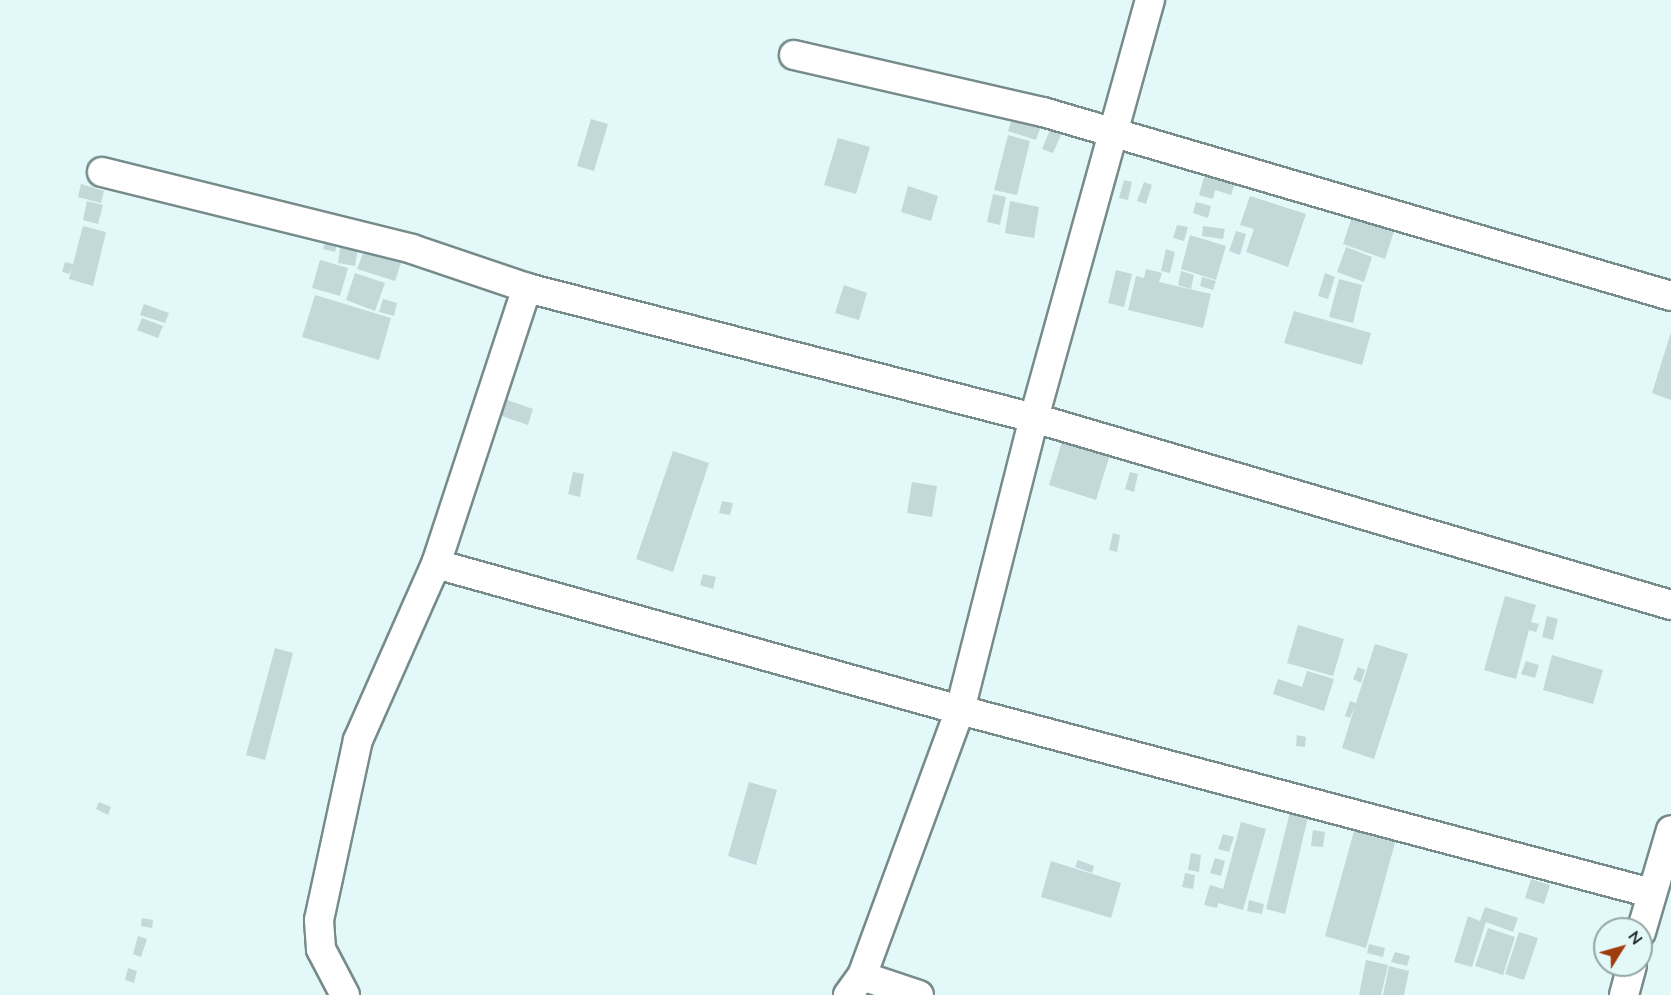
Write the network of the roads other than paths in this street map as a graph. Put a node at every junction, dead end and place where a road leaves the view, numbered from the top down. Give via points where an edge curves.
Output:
1 (1150, 0) edge
2 (794, 55) dead end
3 (1113, 131) junction
4 (102, 172) dead end
5 (527, 288) junction
6 (1671, 296) edge
7 (1034, 418) junction
8 (436, 564) junction
9 (1671, 605) edge
10 (960, 710) junction
11 (1671, 830) edge
12 (1651, 893) junction
13 (1645, 917) edge
14 (1629, 977) edge
15 (855, 986) edge
16 (345, 995) edge
17 (919, 995) edge
18 (1624, 995) edge

1 - 3 street
2 - 3 street
3 - 6 street
3 - 7 street
4 - 5 street via 422,252
5 - 7 street
5 - 8 street
7 - 9 street
7 - 10 street
8 - 10 street
8 - 16 street via 358,740 319,920 321,949
10 - 12 street
10 - 15 street
11 - 12 street
12 - 13 street
14 - 18 street
15 - 17 street

